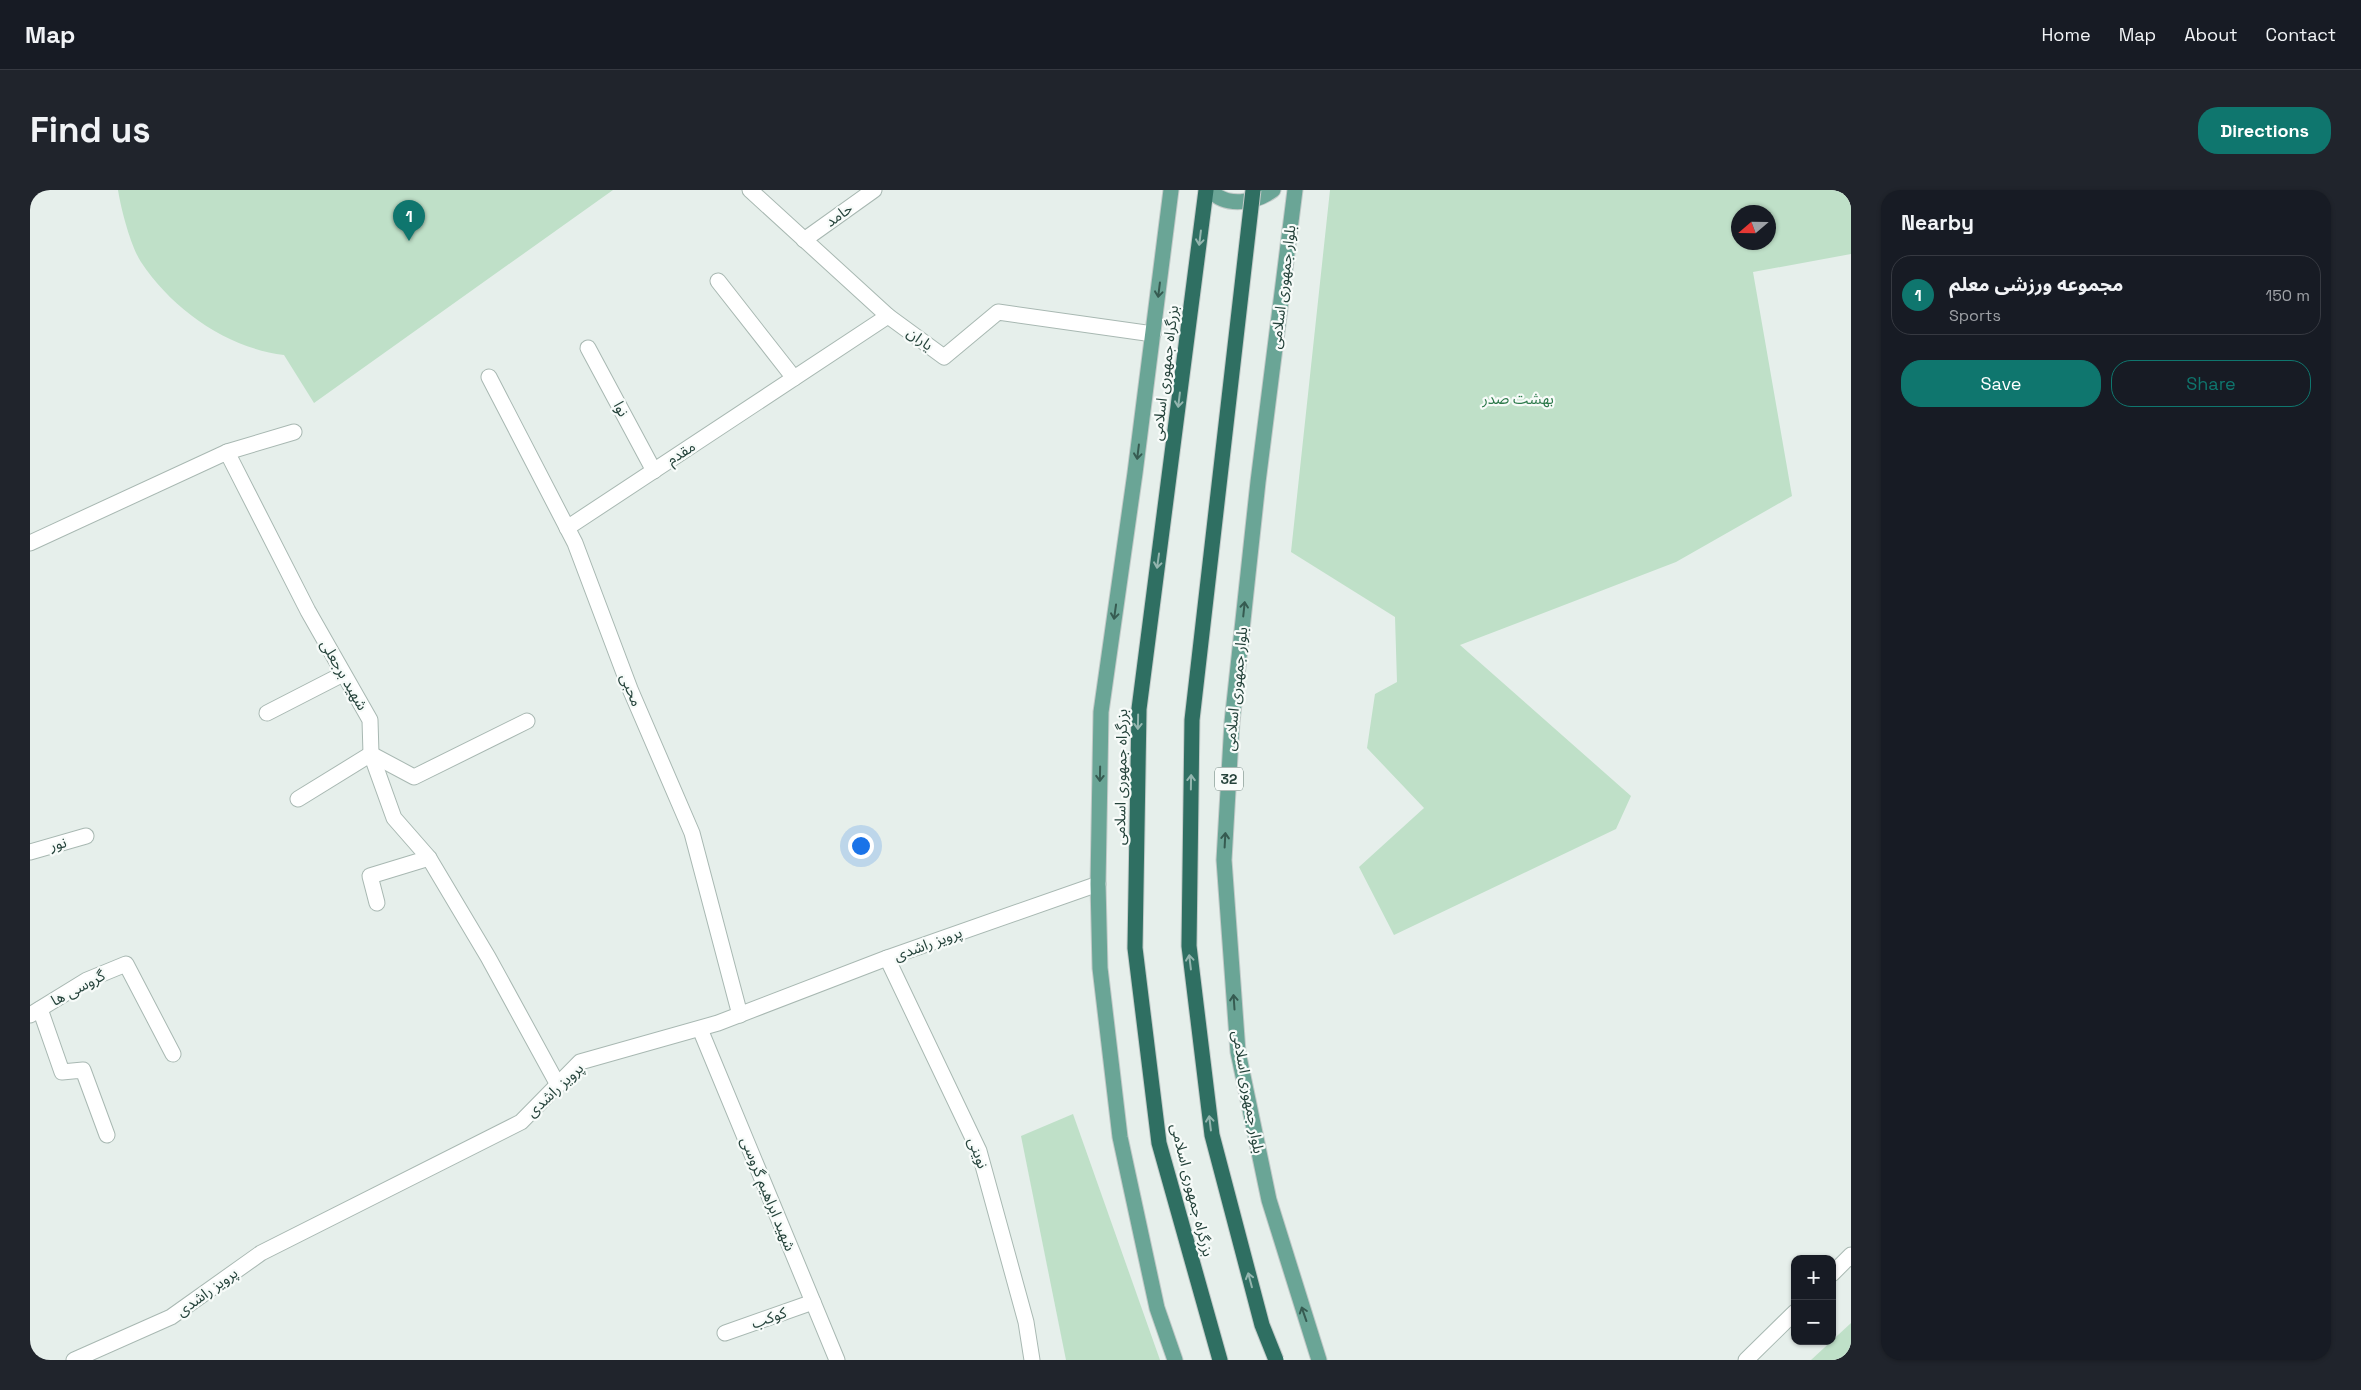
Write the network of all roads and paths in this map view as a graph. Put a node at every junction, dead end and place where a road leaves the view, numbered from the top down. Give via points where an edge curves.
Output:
1 (750, 190) edge
2 (874, 190) edge
3 (1172, 190) edge
4 (1206, 190) edge
5 (1210, 190) edge
6 (1253, 190) edge
7 (1273, 190) edge
8 (1295, 190) edge
9 (804, 240) junction
10 (718, 281) dead end
11 (888, 316) junction
12 (1153, 334) junction
13 (588, 348) dead end
14 (490, 377) dead end
15 (794, 378) junction
16 (294, 432) dead end
17 (227, 452) junction
18 (654, 471) junction
19 (567, 528) junction
20 (30, 543) edge
21 (343, 674) junction
22 (266, 713) dead end
23 (526, 722) dead end
24 (371, 754) junction
25 (298, 799) dead end
26 (86, 836) dead end
27 (30, 852) edge
28 (429, 858) junction
29 (1098, 884) junction
30 (377, 903) dead end
31 (887, 958) junction
32 (35, 1012) edge
33 (740, 1015) junction
34 (700, 1028) junction
35 (173, 1054) dead end
36 (558, 1085) junction
37 (107, 1135) dead end
38 (1851, 1255) edge
39 (1836, 1270) edge
40 (813, 1302) junction
41 (1791, 1316) edge
42 (725, 1333) dead end
43 (74, 1360) edge
44 (837, 1360) edge
45 (1032, 1360) edge
46 (1175, 1360) edge
47 (1220, 1360) edge
48 (1276, 1360) edge
49 (1320, 1360) edge
50 (1746, 1360) edge

1 - 9 street, یاران
2 - 9 street, حامد
3 -> 12 main road
4 -> 47 highway, بزرگراه جمهوری اسلامی via 1139,709 1135,948 1159,1143
5 - 7 main road via 1216,197 1238,203
48 -> 6 highway, bridge via 1262,1325 1212,1136 1189,946 1192,720
49 -> 8 main road, بلوار جمهوری اسلامی / 32 via 1269,1200 1238,1052 1224,860 1232,722
9 - 11 street, یاران
10 - 15 street
11 - 12 street, یاران via 944,357 998,312
11 - 15 street, مقدم
12 -> 29 main road via 1100,712
13 - 18 street, نوا
14 - 19 street, محبی
15 - 18 street, مقدم
16 - 17 street
17 - 20 street
17 - 21 street, شهید برجعلی
18 - 19 street, مقدم
19 - 33 street, محبی via 630,690 692,833
21 - 22 street
21 - 24 street, شهید برجعلی via 370,720
23 - 24 street via 414,778
24 - 25 street
24 - 28 street, شهید برجعلی via 394,818
26 - 27 street, نور
28 - 30 street via 370,876
28 - 36 street, شهید برجعلی
29 - 31 street, پرویز راشدی
29 - 46 main road via 1100,968 1120,1137 1157,1308
31 - 33 street, پرویز راشدی
31 - 45 street, نوینی via 979,1151 1026,1322
32 - 35 street, گروسی ها via 87,980 126,964
32 - 37 street via 62,1072 83,1070
33 - 34 street, پرویز راشدی
34 - 36 street, پرویز راشدی via 580,1062
34 - 40 street, شهید ابراهیم گروسی
36 - 43 street, پرویز راشدی via 521,1122 261,1253 171,1317
38 - 39 street
40 - 42 street, کوکب
40 - 44 street, شهید ابراهیم گروسی
41 - 50 street

